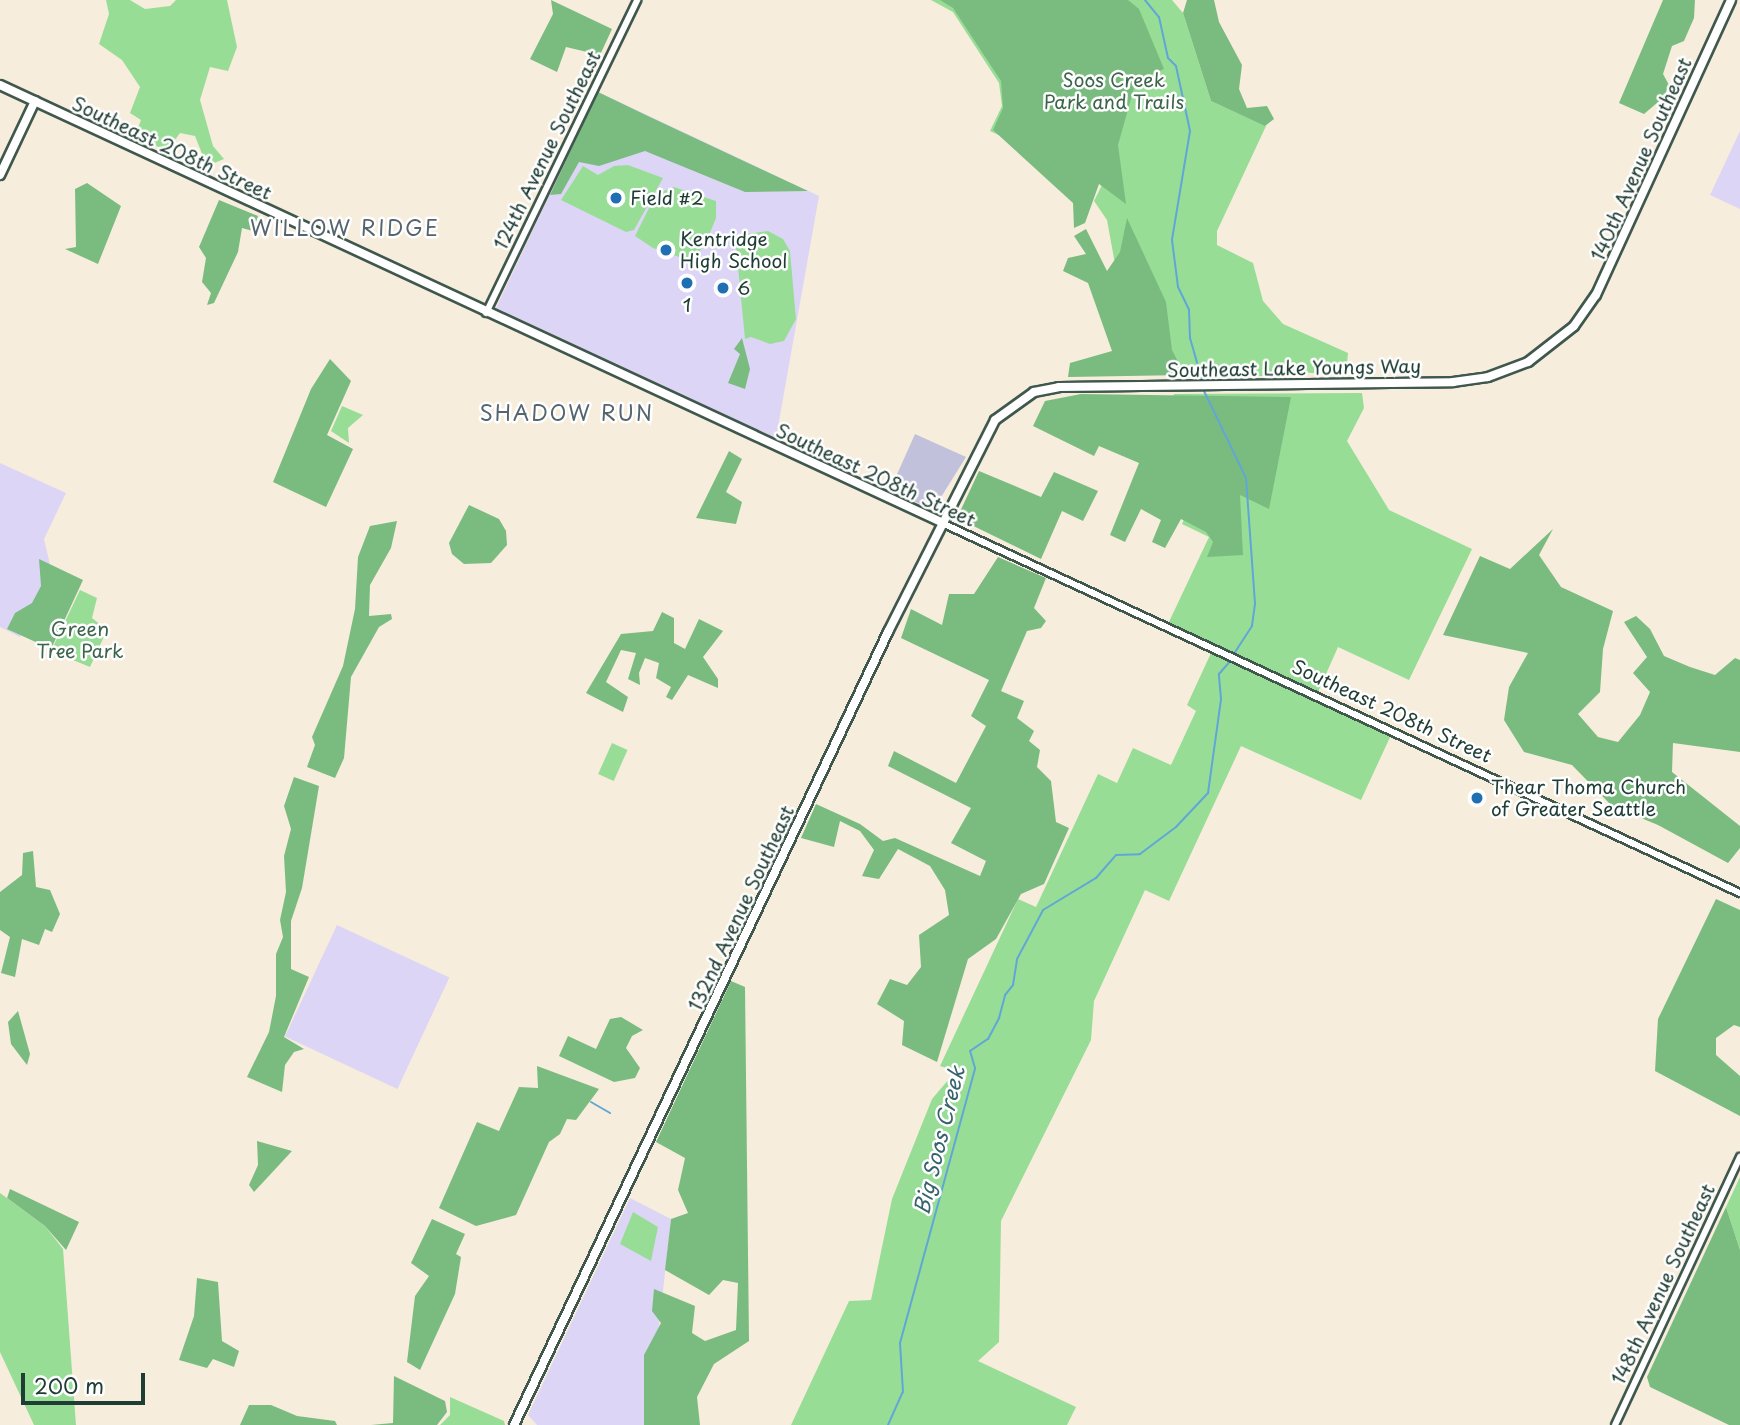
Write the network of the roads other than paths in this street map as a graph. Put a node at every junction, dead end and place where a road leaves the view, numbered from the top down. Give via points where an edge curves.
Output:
1 (637, 0) edge
2 (1731, 0) edge
3 (0, 85) edge
4 (35, 102) junction
5 (0, 175) edge
6 (486, 313) junction
7 (1574, 326) joint
8 (1005, 410) joint
9 (941, 522) junction
10 (1740, 893) edge
11 (1740, 1157) edge
12 (514, 1425) edge
13 (1615, 1425) edge

1 - 6 street, 124th Avenue Southeast
2 - 7 main road, 140th Avenue Southeast via 1606,276
3 - 4 main road, Southeast 208th Street
4 - 5 main road
4 - 6 main road, Southeast 208th Street
6 - 9 main road, Southeast 208th Street
7 - 8 main road, Southeast Lake Youngs Way via 1528,362 1479,379 1059,387 1034,392
8 - 9 main road, 132nd Avenue Southeast via 989,429
9 - 10 street, Southeast 208th Street
9 - 12 main road, 132nd Avenue Southeast
11 - 13 street, 148th Avenue Southeast

